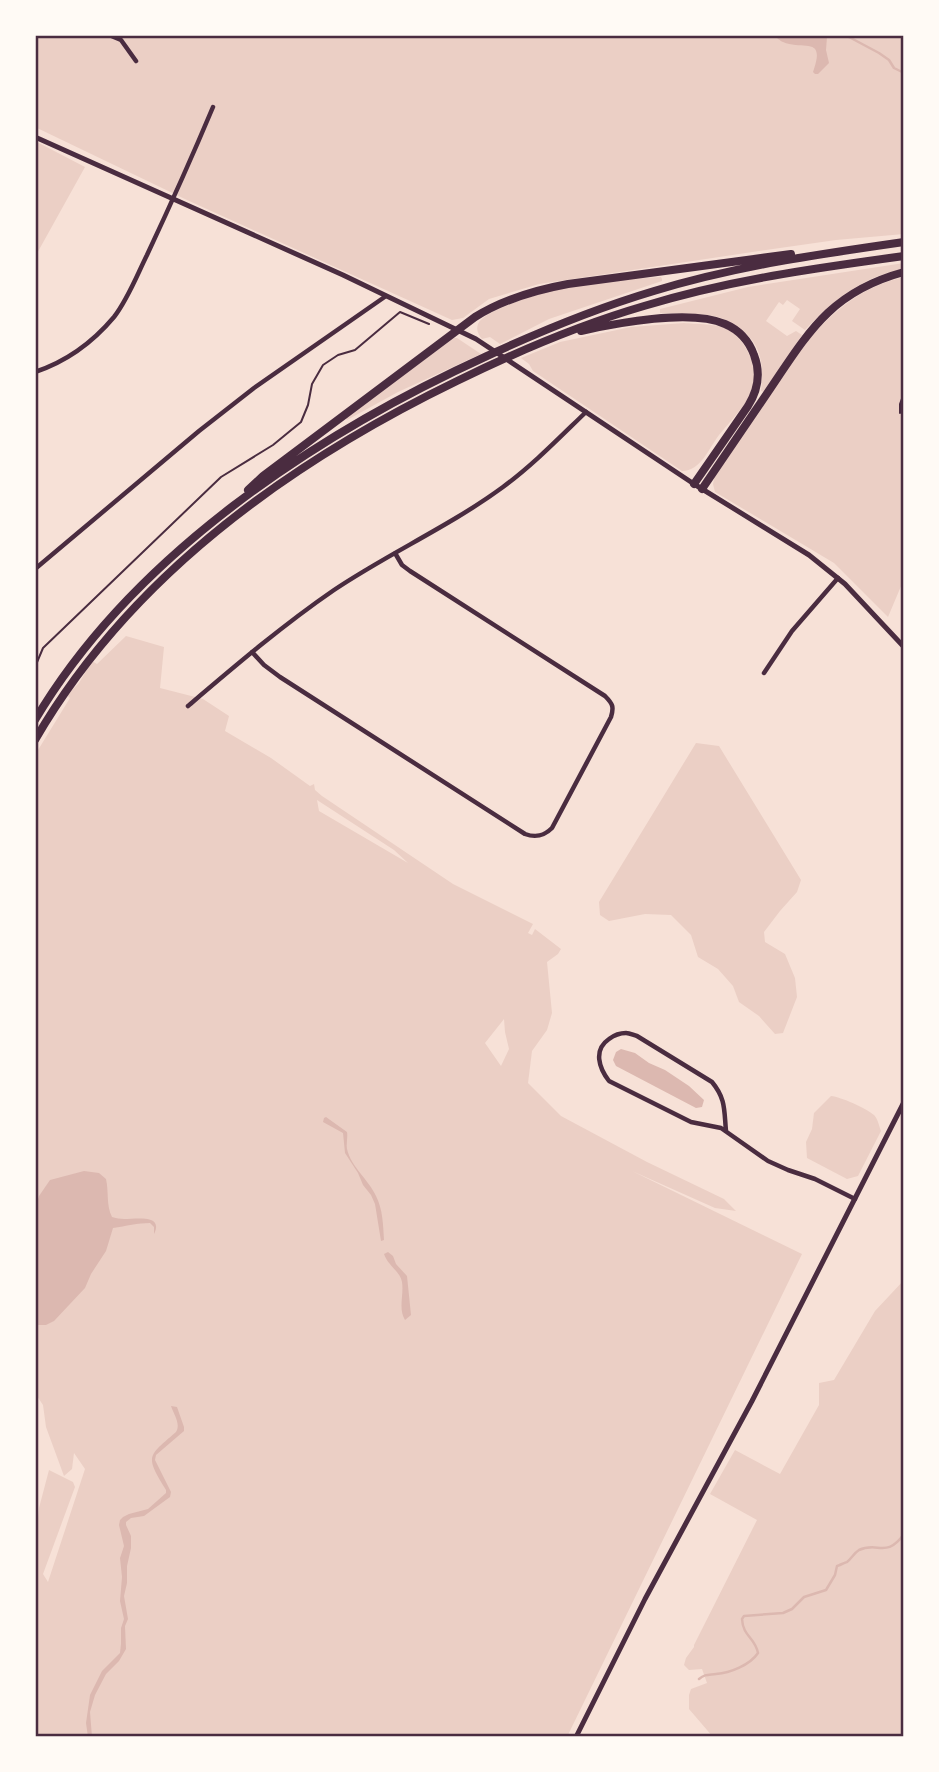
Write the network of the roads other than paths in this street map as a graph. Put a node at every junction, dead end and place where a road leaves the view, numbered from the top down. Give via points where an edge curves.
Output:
1 (108, 35) edge
2 (136, 61) dead end
3 (213, 107) dead end
4 (35, 137) edge
5 (173, 200) junction
6 (904, 242) edge
7 (822, 254) junction
8 (904, 256) edge
9 (904, 272) edge
10 (386, 296) junction
11 (458, 330) junction
12 (557, 336) junction
13 (35, 372) edge
14 (586, 411) junction
15 (694, 484) junction
16 (702, 489) junction
17 (226, 512) junction
18 (395, 552) junction
19 (35, 569) edge
20 (838, 578) junction
21 (904, 648) edge
22 (252, 652) junction
23 (764, 673) dead end
24 (188, 706) dead end
25 (35, 720) edge
26 (35, 740) edge
27 (904, 1102) edge
28 (726, 1130) junction
29 (856, 1200) junction
30 (576, 1737) edge

1 - 2 street via 121,40
3 - 5 street
4 - 5 street
5 - 10 street
5 - 13 street via 115,315 93,339
6 - 7 highway
7 - 11 highway via 780,255 557,286 500,303
7 - 17 highway via 682,283 535,334 359,422
8 - 12 highway via 715,287
9 - 16 highway via 857,291 818,322
10 - 11 street
10 - 19 street via 254,388
11 - 14 street
11 - 17 highway via 262,475
12 - 15 highway via 627,322 696,318 722,323 743,337 757,364 757,388
12 - 26 highway via 384,418 311,462 240,514 173,570 116,628 63,694
14 - 15 street
14 - 18 street via 501,489
15 - 16 street
16 - 20 street via 810,555
17 - 25 highway via 122,606 73,664
18 - 22 street
18 - 22 street via 410,571 611,703 611,717 547,832 526,834 280,677
20 - 21 street
20 - 23 street via 792,631
22 - 24 street
27 - 29 street
28 - 28 street via 691,1122 609,1081 599,1062 604,1042 625,1033 637,1036 712,1082 723,1099
28 - 29 street via 768,1161
29 - 30 street

